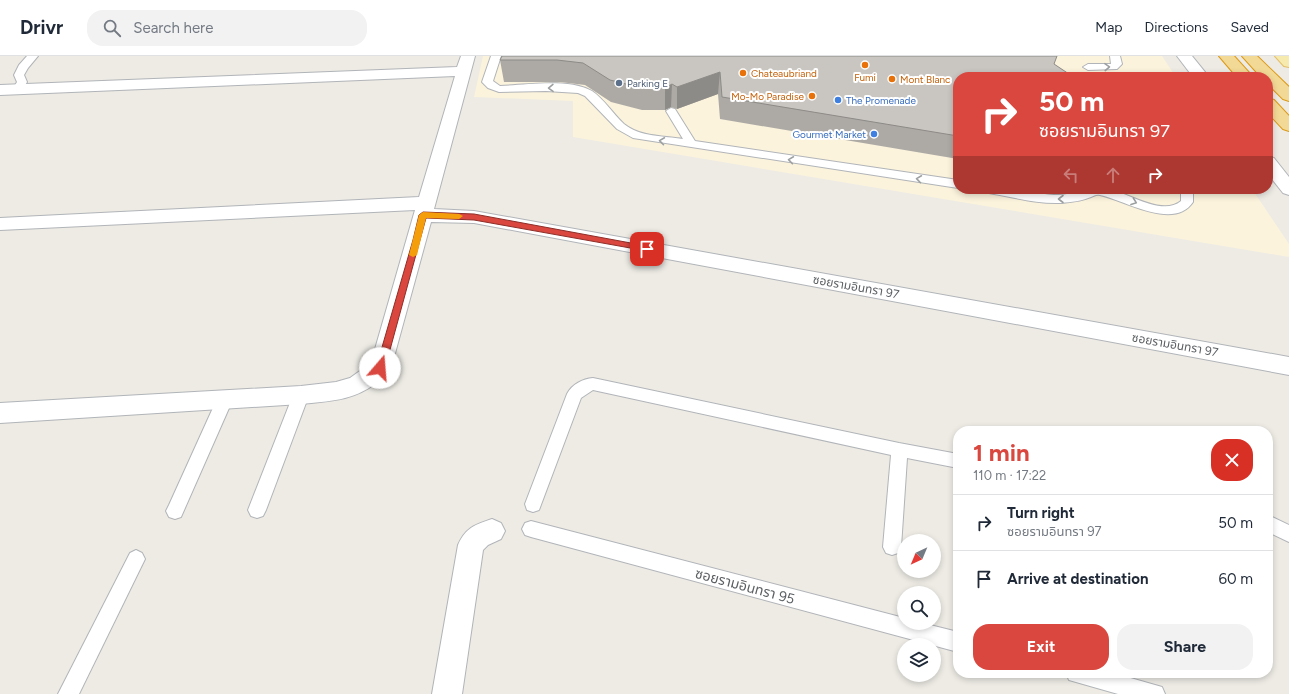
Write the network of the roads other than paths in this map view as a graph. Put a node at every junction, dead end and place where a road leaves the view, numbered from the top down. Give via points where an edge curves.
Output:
1 (33, 56) edge
2 (496, 56) edge
3 (1081, 56) edge
4 (1115, 56) edge
5 (1184, 56) edge
6 (1226, 56) edge
7 (1249, 56) edge
8 (1282, 56) edge
9 (1289, 63) edge
10 (466, 64) edge
11 (1197, 72) edge
12 (1240, 72) edge
13 (1265, 72) edge
14 (1273, 80) edge
15 (0, 90) edge
16 (17, 90) junction
17 (1289, 96) edge
18 (1273, 108) edge
19 (671, 111) edge
20 (1289, 126) edge
21 (692, 145) junction
22 (1273, 168) edge
23 (953, 183) edge
24 (1289, 189) edge
25 (1022, 194) edge
26 (1087, 194) edge
27 (1112, 194) edge
28 (1187, 194) edge
29 (425, 209) junction
30 (0, 224) edge
31 (1289, 366) edge
32 (301, 395) junction
33 (225, 399) junction
34 (0, 413) edge
35 (899, 450) junction
36 (953, 460) edge
37 (533, 504) dead end
38 (257, 510) dead end
39 (175, 511) dead end
40 (1273, 526) edge
41 (531, 529) dead end
42 (492, 531) dead end
43 (1289, 534) edge
44 (892, 547) dead end
45 (136, 560) dead end
46 (953, 641) edge
47 (1095, 678) edge
48 (68, 694) edge
49 (447, 694) edge
50 (1155, 694) edge

1 - 16 lane via 19,75 22,82
21 -> 2 lane via 629,133 588,94 580,90 499,89 492,86 487,82
3 -> 4 lane via 1085,72 1113,68 1117,64
5 - 11 street
6 - 12 highway
7 - 13 highway
8 - 9 main road
10 - 16 street
10 - 29 street
14 - 17 highway
15 - 16 street
18 - 20 highway
19 - 21 lane
23 -> 21 lane
22 - 24 street
26 -> 25 lane via 1056,199
27 -> 28 lane via 1144,206 1167,210 1177,209 1184,204 1188,199
29 - 30 street, ซอยรามอินทรา 97
29 - 31 street, ซอยรามอินทรา 97
29 - 32 street via 380,368 356,386
32 - 33 street
32 - 38 lane
33 - 34 street
33 - 39 lane
35 - 36 lane
35 - 37 lane via 593,384 587,385 575,394
35 - 44 lane
40 - 43 lane
41 - 46 lane, ซอยรามอินทรา 95
42 - 49 street via 478,536 471,545
45 - 48 lane
47 - 50 lane

